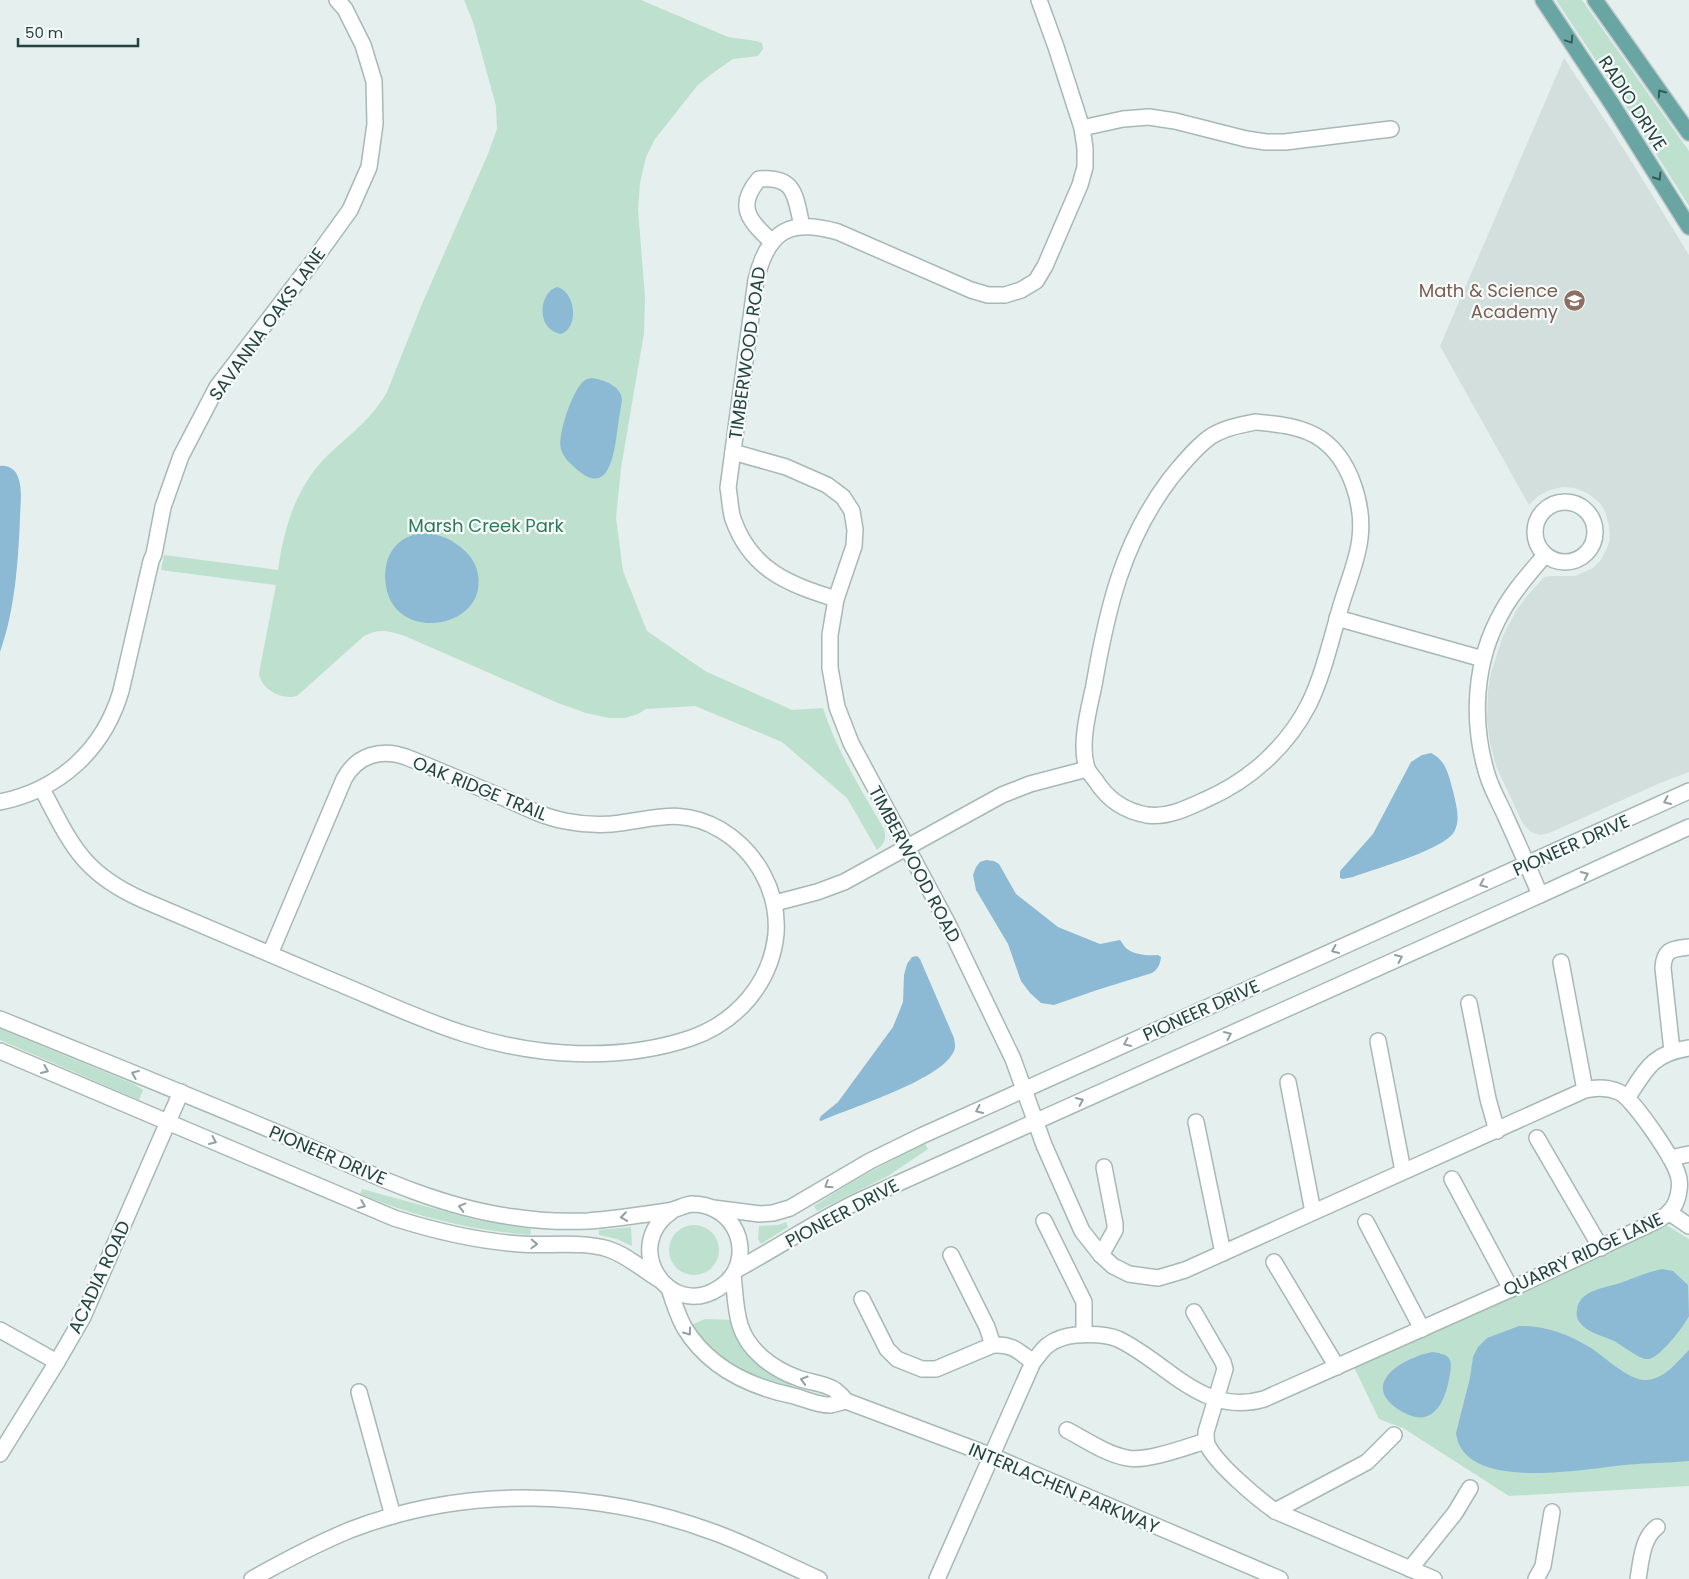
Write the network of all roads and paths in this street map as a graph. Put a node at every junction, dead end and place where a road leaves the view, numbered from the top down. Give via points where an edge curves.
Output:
1 (337, 0) edge
2 (1039, 0) edge
3 (1543, 0) edge
4 (1595, 0) edge
5 (1082, 128) junction
6 (1391, 129) dead end
7 (1689, 132) edge
8 (802, 226) junction
9 (1689, 227) edge
10 (772, 242) junction
11 (733, 452) junction
12 (1545, 555) junction
13 (836, 599) junction
14 (1337, 618) junction
15 (1483, 659) junction
16 (1087, 769) junction
17 (42, 788) junction
18 (1689, 791) edge
19 (0, 802) edge
20 (1689, 827) edge
21 (908, 846) junction
22 (1528, 864) junction
23 (1540, 895) junction
24 (775, 903) junction
25 (1689, 947) edge
26 (270, 954) junction
27 (1561, 962) dead end
28 (1469, 1003) dead end
29 (0, 1019) edge
30 (1378, 1041) dead end
31 (1689, 1048) edge
32 (0, 1051) edge
33 (1672, 1051) junction
34 (1288, 1082) dead end
35 (1024, 1090) junction
36 (1585, 1090) junction
37 (181, 1092) junction
38 (1628, 1097) junction
39 (1035, 1121) junction
40 (168, 1122) junction
41 (1196, 1122) dead end
42 (1497, 1131) junction
43 (1537, 1138) dead end
44 (1689, 1154) edge
45 (1670, 1158) junction
46 (1104, 1167) dead end
47 (1403, 1171) junction
48 (1452, 1179) dead end
49 (713, 1208) junction
50 (672, 1211) junction
51 (1313, 1212) junction
52 (1670, 1213) junction
53 (1044, 1221) dead end
54 (1366, 1222) dead end
55 (1689, 1226) edge
56 (1601, 1248) junction
57 (1223, 1253) junction
58 (951, 1254) dead end
59 (1102, 1255) junction
60 (1274, 1262) dead end
61 (734, 1272) junction
62 (665, 1284) junction
63 (1510, 1289) junction
64 (862, 1299) dead end
65 (1194, 1312) dead end
66 (1422, 1329) junction
67 (0, 1330) edge
68 (1084, 1334) junction
69 (993, 1345) junction
70 (57, 1362) junction
71 (1033, 1362) junction
72 (1337, 1367) junction
73 (359, 1392) dead end
74 (1217, 1400) junction
75 (846, 1401) junction
76 (1067, 1430) dead end
77 (1394, 1436) dead end
78 (1206, 1441) junction
79 (0, 1454) edge
80 (992, 1456) junction
81 (1470, 1488) dead end
82 (1275, 1511) junction
83 (1552, 1512) dead end
84 (392, 1516) junction
85 (1657, 1527) dead end
86 (1410, 1569) junction
87 (252, 1579) edge
88 (819, 1579) edge
89 (937, 1579) edge
90 (1280, 1579) edge
91 (1434, 1579) edge
92 (1536, 1579) edge
93 (1638, 1579) edge

1 - 17 street, SAVANNA OAKS LANE via 363,45 374,80 375,124 369,167 350,210 217,387 185,447 163,507 115,708 104,732 82,760
2 - 5 street, TIMBERWOOD ROAD
3 -> 9 main road, RADIO DRIVE
7 -> 4 main road, RADIO DRIVE
5 - 6 street via 1150,117 1266,142
5 - 8 street, TIMBERWOOD ROAD via 1085,167 1080,185 1045,266 1036,281 1021,290 1005,295 988,295 838,232 818,226
8 - 10 street, TIMBERWOOD ROAD via 785,230
8 - 10 street via 795,194 786,182 774,178 759,179 746,201 748,215
10 - 11 street, TIMBERWOOD ROAD via 761,258 756,280
11 - 13 street, TIMBERWOOD ROAD via 728,488 732,518 743,541 760,563 781,579
11 - 13 street, TIMBERWOOD ROAD via 786,467 827,485 848,504 855,530 854,546
12 - 12 street via 1562,562 1577,559 1587,552 1595,529 1586,510 1570,502 1544,509 1538,517 1535,538
12 - 15 street via 1501,613
13 - 21 street, TIMBERWOOD ROAD via 830,635 830,668 837,707 851,743
14 - 15 street
14 - 16 street via 1318,683 1296,726 1264,763 1228,790 1179,812 1158,817 1118,806 1103,793
14 - 16 street via 1360,540 1362,517 1358,493 1336,454 1321,440 1279,424 1255,422 1212,436 1196,449 1163,488 1118,576 1102,638 1085,732
15 - 22 street via 1477,702 1481,750 1487,775
16 - 21 street via 1002,795
17 - 19 street, SAVANNA OAKS LANE
17 - 26 street, OAK RIDGE TRAIL via 72,844 105,880 143,900
18 -> 22 street, PIONEER DRIVE
23 -> 20 street, PIONEER DRIVE
21 - 24 street via 833,887
21 - 35 street, TIMBERWOOD ROAD via 977,984
22 - 23 street
22 -> 35 street, PIONEER DRIVE
39 -> 23 street, PIONEER DRIVE
24 - 26 street, OAK RIDGE TRAIL via 775,939 770,963 757,988 741,1008 720,1025 698,1036 628,1051 550,1052 478,1038 438,1025
24 - 26 street, OAK RIDGE TRAIL via 752,857 726,834 703,822 665,816 606,824 564,821 406,757 378,753 360,760 344,779
25 - 33 street via 1668,951 1664,958
27 - 36 street
28 - 42 street
37 -> 29 street, PIONEER DRIVE
30 - 47 street
31 - 33 street
32 -> 40 street, PIONEER DRIVE
33 - 38 street via 1649,1065
34 - 51 street
35 - 39 street, TIMBERWOOD ROAD
35 -> 49 street, PIONEER DRIVE via 882,1154 793,1207 766,1214
36 - 38 street via 1608,1088
36 - 42 street
37 - 40 street, ACADIA ROAD
50 -> 37 street, PIONEER DRIVE via 567,1221 512,1217 470,1209 416,1192
38 - 45 street, QUARRY RIDGE LANE
39 - 59 street via 1082,1231
39 - 61 street, PIONEER DRIVE via 849,1205
40 -> 62 street, PIONEER DRIVE via 404,1221 486,1240 604,1248
40 - 70 street, ACADIA ROAD via 82,1317
41 - 57 street
42 - 47 street
43 - 56 street
44 - 45 street
45 - 52 street, QUARRY RIDGE LANE via 1679,1186 1677,1201
46 - 59 street via 1115,1230
47 - 51 street
48 - 63 street
49 - 50 street via 699,1204
49 - 61 street via 728,1219 738,1234 740,1252
50 - 62 street via 658,1223 650,1240 654,1271
51 - 57 street
52 - 55 street
52 - 56 street, QUARRY RIDGE LANE
53 - 68 street via 1084,1302
54 - 66 street
56 - 63 street, QUARRY RIDGE LANE
57 - 59 street via 1158,1278 1129,1274 1113,1266
58 - 69 street via 987,1326
60 - 72 street
61 - 62 street via 723,1286 706,1294 686,1295
75 -> 61 street, INTERLACHEN PARKWAY via 834,1389 780,1370 754,1349 741,1327
62 -> 75 street, INTERLACHEN PARKWAY via 688,1332 731,1373 776,1392 830,1405
63 - 66 street, QUARRY RIDGE LANE
64 - 69 street via 887,1349 896,1359 922,1369 936,1368
65 - 74 street via 1223,1362
66 - 72 street, QUARRY RIDGE LANE
67 - 70 street
68 - 71 street, QUARRY RIDGE LANE via 1063,1337 1047,1345
68 - 74 street, QUARRY RIDGE LANE via 1117,1339
69 - 71 street via 1006,1345
70 - 79 street, ACADIA ROAD
71 - 80 street, QUARRY RIDGE LANE
72 - 74 street, QUARRY RIDGE LANE via 1250,1403
73 - 84 street
74 - 78 street
75 - 80 street, INTERLACHEN PARKWAY
76 - 78 street via 1128,1458 1146,1458
77 - 82 street via 1367,1462
78 - 82 street via 1222,1464
80 - 89 street, QUARRY RIDGE LANE
80 - 90 street, INTERLACHEN PARKWAY
81 - 86 street
82 - 86 street
83 - 92 street via 1543,1566
84 - 87 street via 350,1530
84 - 88 street via 444,1504 500,1498 558,1498 612,1504 716,1533
85 - 93 street via 1645,1545
86 - 91 street

